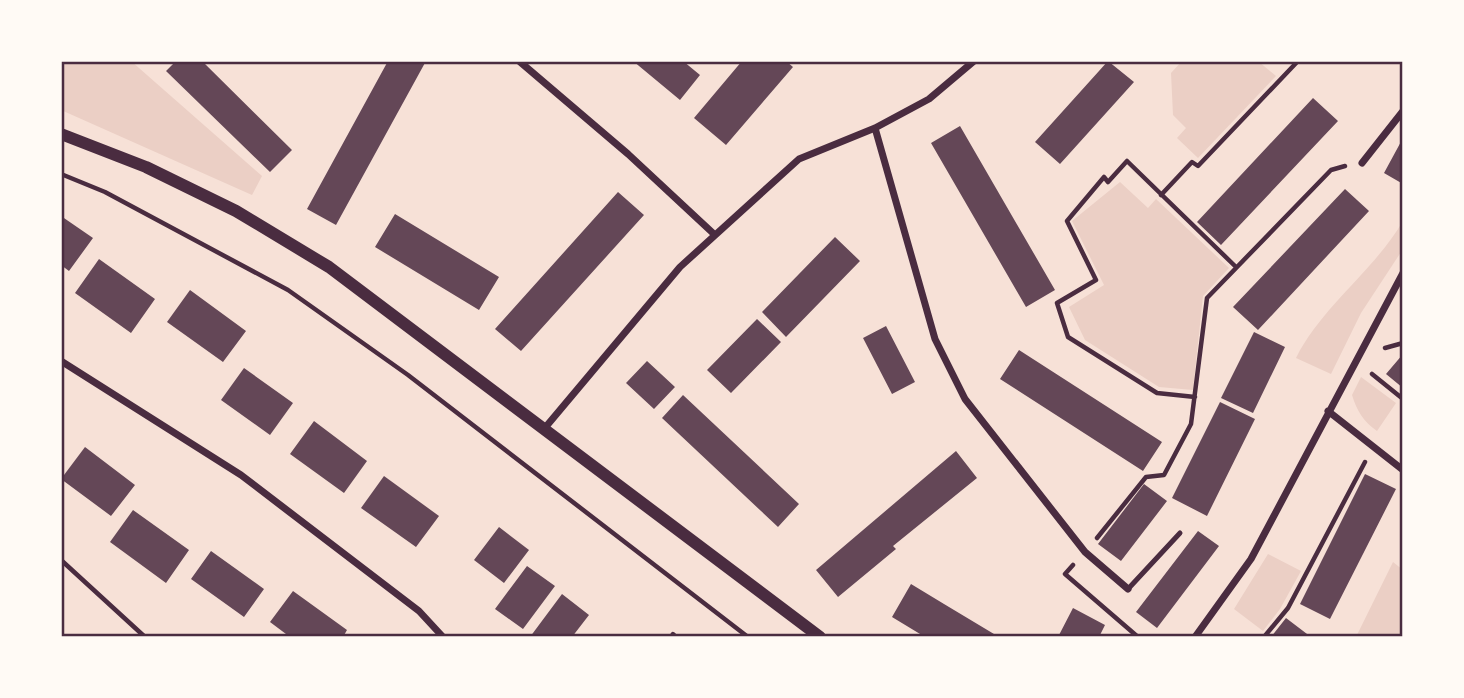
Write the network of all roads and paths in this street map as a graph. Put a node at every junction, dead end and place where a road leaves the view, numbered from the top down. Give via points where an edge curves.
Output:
1 (519, 61) edge
2 (974, 61) edge
3 (1298, 61) edge
4 (1403, 111) edge
5 (875, 128) junction
6 (61, 134) edge
7 (1362, 163) joint
8 (61, 174) edge
9 (1161, 195) junction
10 (715, 235) junction
11 (1236, 267) junction
12 (1403, 272) edge
13 (61, 361) edge
14 (1355, 361) junction
15 (1195, 397) junction
16 (1403, 399) edge
17 (1328, 411) junction
18 (544, 429) junction
19 (1373, 446) junction
20 (1403, 470) edge
21 (1180, 533) dead end
22 (1085, 552) junction
23 (61, 560) edge
24 (1128, 589) joint
25 (145, 637) edge
26 (443, 637) edge
27 (671, 637) edge
28 (676, 637) edge
29 (748, 637) edge
30 (820, 637) edge
31 (1138, 637) edge
32 (1195, 637) edge
33 (1264, 637) edge

1 - 10 street
2 - 5 street via 929,99
3 - 9 path via 1198,166 1192,162
4 - 7 street
5 - 10 street via 799,159
5 - 22 street via 935,339 965,399
6 - 18 street via 146,167 236,211 329,267
7 - 11 path via 1331,170
8 - 29 path via 105,192 288,289 408,374
9 - 11 path
9 - 15 path via 1127,161 1108,182 1104,177 1067,221 1096,281 1056,303 1068,337 1157,393
10 - 18 street via 680,267
11 - 15 path via 1207,298
12 - 14 street
13 - 26 street via 241,475 419,611
14 - 16 path
14 - 17 street
15 - 22 path via 1191,424 1164,475 1146,477
17 - 19 street
17 - 32 street via 1251,559
18 - 30 street
19 - 20 street
19 - 33 path via 1288,608
21 - 24 lane
22 - 24 street
22 - 31 path via 1065,574
23 - 25 path
27 - 28 path

